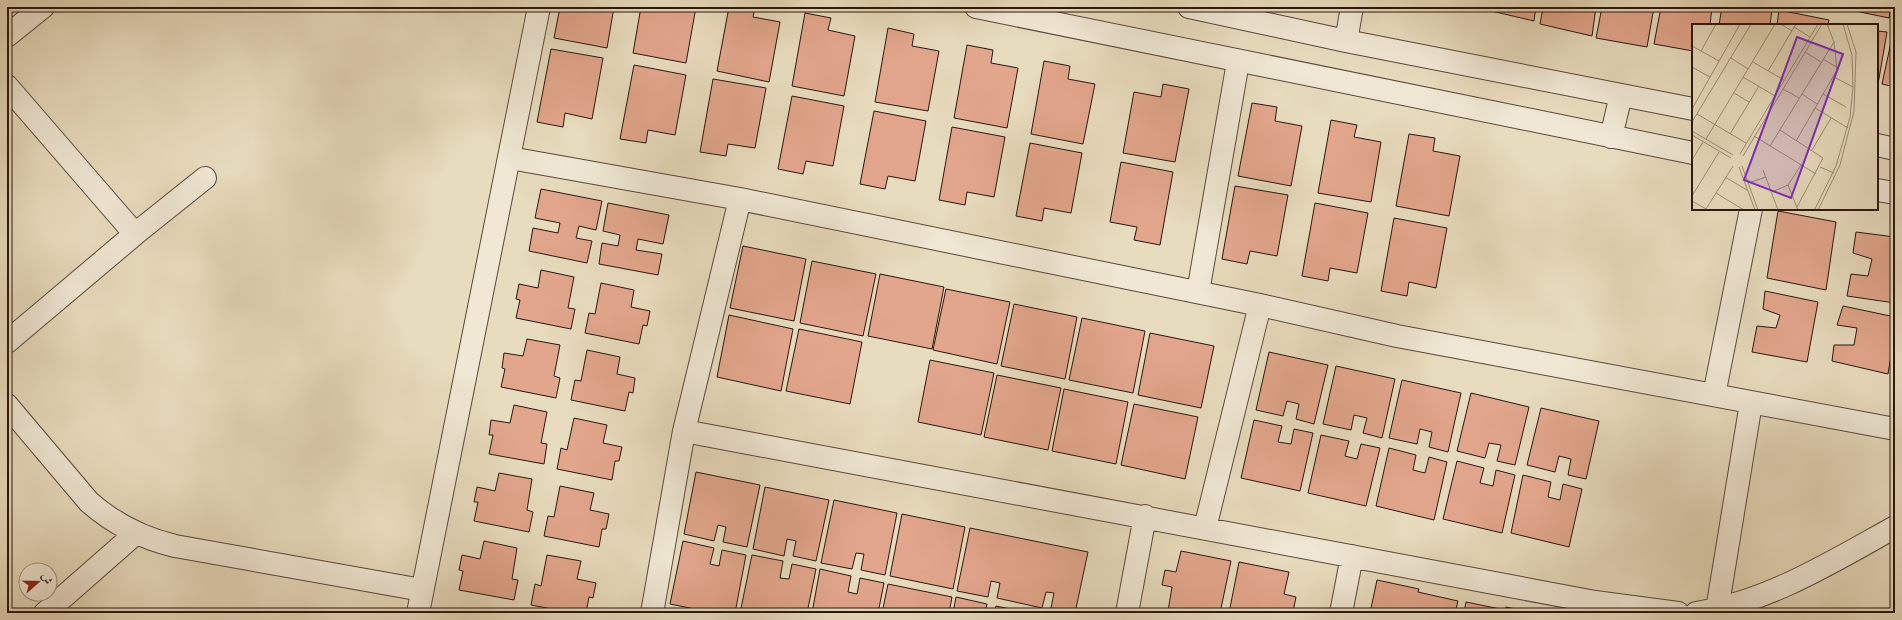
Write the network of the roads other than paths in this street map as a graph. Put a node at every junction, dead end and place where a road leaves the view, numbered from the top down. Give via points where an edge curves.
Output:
1 (43, 7) edge
2 (539, 7) edge
3 (976, 7) edge
4 (1189, 7) edge
5 (1352, 7) edge
6 (7, 36) edge
7 (1346, 41) junction
8 (1238, 62) junction
9 (7, 86) edge
10 (1621, 95) junction
11 (1692, 109) edge
12 (1611, 136) junction
13 (1878, 145) edge
14 (1895, 149) edge
15 (1692, 153) edge
16 (510, 158) junction
17 (204, 178) dead end
18 (1878, 190) edge
19 (1895, 194) edge
20 (740, 199) junction
21 (1751, 210) edge
22 (135, 234) junction
23 (1198, 292) junction
24 (1260, 305) junction
25 (7, 342) edge
26 (1714, 395) junction
27 (1751, 402) junction
28 (7, 405) edge
29 (1895, 430) edge
30 (684, 431) junction
31 (1145, 516) junction
32 (1895, 527) edge
33 (1205, 528) junction
34 (135, 534) junction
35 (1352, 556) junction
36 (422, 590) junction
37 (1594, 607) edge
38 (1707, 611) edge
39 (45, 613) edge
40 (418, 613) edge
41 (652, 613) edge
42 (1127, 613) edge
43 (1341, 613) edge
44 (1678, 613) edge

1 - 6 street
2 - 16 street
3 - 8 street
4 - 7 street
5 - 7 street
7 - 10 street
8 - 12 street
8 - 23 street
9 - 22 street
10 - 11 street
10 - 12 street
12 - 15 street
13 - 14 street
16 - 20 street
16 - 36 street
17 - 22 street
18 - 19 street
20 - 23 street
20 - 30 street
21 - 26 street
22 - 25 street
23 - 24 street
24 - 26 street via 1397,336
24 - 33 street
26 - 27 street
27 - 29 street
27 - 38 street
28 - 34 street via 89,502 108,518
30 - 31 street
30 - 41 street
31 - 33 street
31 - 42 street
32 - 38 street via 1808,575 1743,603
33 - 35 street
34 - 36 street via 175,546
34 - 39 street
35 - 37 street
35 - 43 street
36 - 40 street
37 - 44 street

